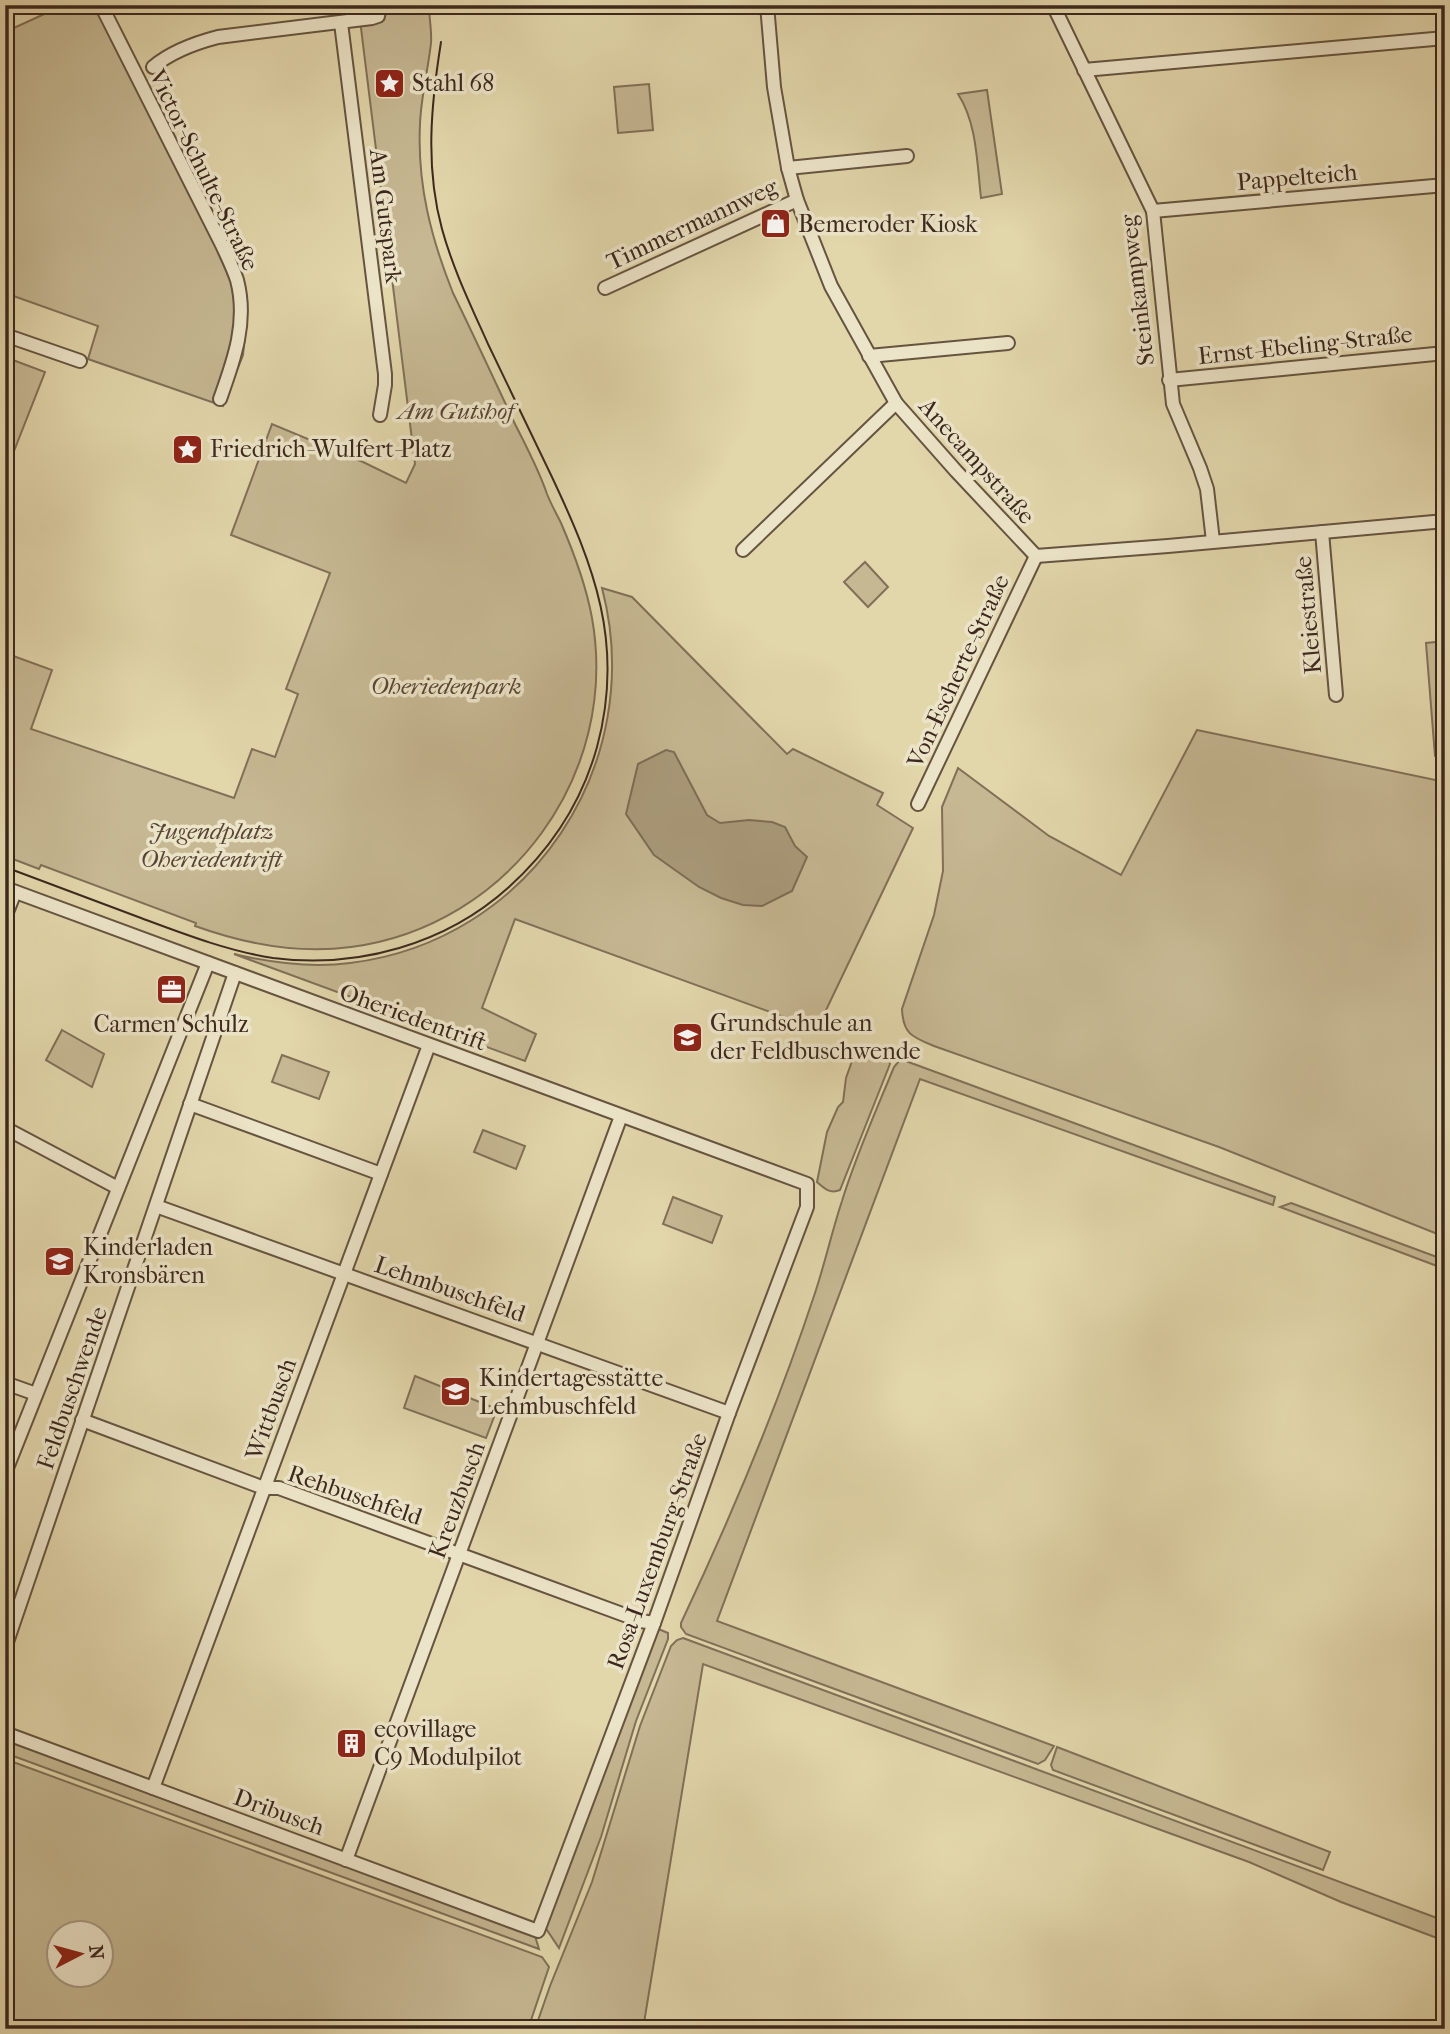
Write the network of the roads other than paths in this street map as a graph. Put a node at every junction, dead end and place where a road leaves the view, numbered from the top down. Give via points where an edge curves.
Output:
1 (101, 5) edge
2 (380, 5) edge
3 (767, 5) edge
4 (1053, 5) edge
5 (341, 23) junction
6 (1445, 38) edge
7 (153, 66) dead end
8 (1084, 70) junction
9 (907, 156) dead end
10 (788, 168) junction
11 (1445, 186) edge
12 (797, 200) junction
13 (1153, 211) junction
14 (605, 288) dead end
15 (5, 335) edge
16 (1008, 343) dead end
17 (1445, 352) edge
18 (869, 356) junction
19 (80, 361) dead end
20 (1169, 380) junction
21 (220, 399) dead end
22 (896, 403) junction
23 (380, 415) dead end
24 (1445, 521) edge
25 (1322, 532) junction
26 (1213, 541) junction
27 (743, 550) dead end
28 (1035, 556) junction
29 (1336, 695) dead end
30 (918, 804) dead end
31 (10, 890) edge
32 (5, 917) edge
33 (208, 963) junction
34 (235, 973) junction
35 (429, 1045) junction
36 (190, 1104) junction
37 (621, 1116) junction
38 (5, 1128) edge
39 (381, 1174) junction
40 (807, 1184) joint
41 (118, 1188) junction
42 (156, 1206) junction
43 (343, 1275) junction
44 (537, 1342) junction
45 (5, 1383) edge
46 (36, 1394) junction
47 (729, 1413) junction
48 (82, 1420) junction
49 (5, 1473) edge
50 (264, 1488) junction
51 (460, 1554) junction
52 (11, 1615) edge
53 (654, 1623) junction
54 (5, 1648) edge
55 (5, 1733) edge
56 (153, 1788) junction
57 (346, 1860) junction
58 (538, 1931) joint

1 - 21 street, Victor-Schulte-Straße via 237,280 242,312 236,353
2 - 5 street via 377,16
3 - 10 street, Anecampstraße via 774,87
4 - 8 street, Steinkampweg
5 - 7 street via 218,37
5 - 23 street, Am Gutspark via 384,374
6 - 8 street
8 - 13 street, Steinkampweg
9 - 10 street
10 - 12 street, Anecampstraße
11 - 13 street, Pappelteich
12 - 14 street, Timmermannweg
12 - 18 street, Anecampstraße via 831,286
13 - 20 street, Steinkampweg
15 - 19 street
16 - 18 street
17 - 20 street, Ernst-Ebeling-Straße
18 - 22 street, Anecampstraße
20 - 26 street, Steinkampweg via 1173,404 1207,489
22 - 27 street
22 - 28 street, Anecampstraße
24 - 25 street, Anecampstraße
25 - 26 street, Anecampstraße
25 - 29 street, Kleiestraße
26 - 28 street, Anecampstraße
28 - 30 street, Von-Escherte-Straße
31 - 32 street
31 - 33 street, Oheriedentrift
33 - 34 street, Oheriedentrift
33 - 41 street, Feldbuschwende
34 - 35 street, Oheriedentrift
34 - 36 street, Feldbuschwende
35 - 37 street, Oheriedentrift
35 - 39 street, Wittbusch
36 - 39 street
36 - 42 street, Feldbuschwende
37 - 40 street, Oheriedentrift
37 - 44 street, Kreuzbusch
38 - 41 street
39 - 43 street, Wittbusch
40 - 47 street, Rosa-Luxemburg-Straße via 807,1207
41 - 46 street, Feldbuschwende
42 - 43 street, Lehmbuschfeld
42 - 48 street, Feldbuschwende
43 - 44 street, Lehmbuschfeld
43 - 50 street, Wittbusch
44 - 47 street, Lehmbuschfeld
44 - 51 street, Kreuzbusch
45 - 46 street
46 - 49 street, Feldbuschwende
47 - 53 street, Rosa-Luxemburg-Straße
48 - 50 street, Rehbuschfeld
48 - 52 street, Feldbuschwende
50 - 51 street, Rehbuschfeld via 279,1488
50 - 56 street, Wittbusch
51 - 53 street, Rehbuschfeld
51 - 57 street, Kreuzbusch
52 - 54 street, Feldbuschwende
53 - 58 street, Rosa-Luxemburg-Straße
55 - 56 street, Dribusch
56 - 57 street, Dribusch
57 - 58 street, Dribusch

